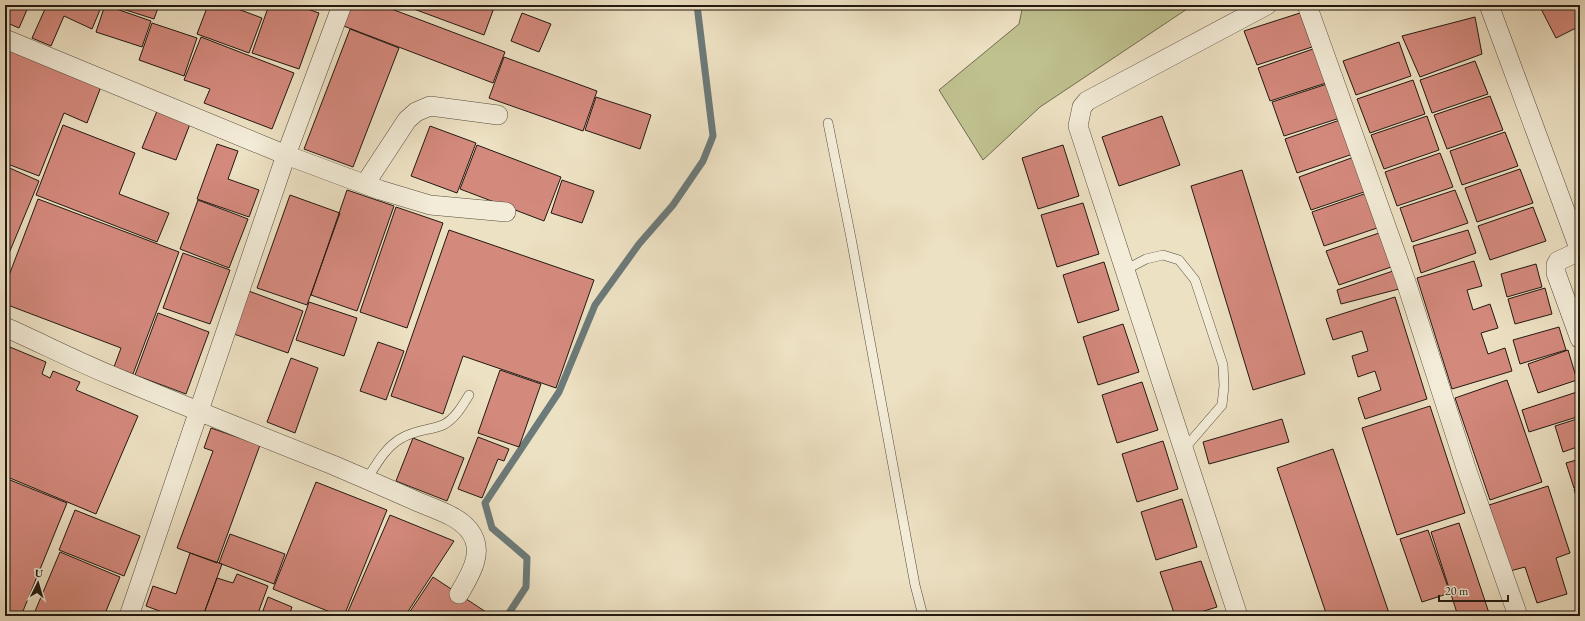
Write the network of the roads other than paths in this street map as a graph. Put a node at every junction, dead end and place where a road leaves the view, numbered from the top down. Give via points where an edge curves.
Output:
1 (342, 5) edge
2 (1266, 5) edge
3 (1307, 5) edge
4 (1489, 5) edge
5 (5, 39) edge
6 (498, 115) dead end
7 (828, 123) dead end
8 (286, 155) junction
9 (365, 184) junction
10 (506, 212) dead end
11 (1125, 270) junction
12 (5, 327) edge
13 (1580, 339) edge
14 (469, 395) dead end
15 (200, 411) junction
16 (1184, 449) junction
17 (367, 479) junction
18 (459, 594) dead end
19 (129, 616) edge
20 (923, 616) edge
21 (1238, 616) edge
22 (1518, 616) edge

1 - 8 street
2 - 11 street via 1087,101 1082,107 1078,126
3 - 22 street via 1406,282 1467,471
4 - 13 street via 1580,251 1558,261 1556,273
5 - 8 street
6 - 9 street via 430,106 416,112 407,120
7 - 20 lane
8 - 9 street
8 - 15 street
9 - 10 street via 430,206
11 - 16 street
11 - 16 lane via 1146,259 1163,255 1179,260 1195,280 1223,365 1224,386 1222,405
12 - 15 street via 114,377
14 - 17 lane via 462,407 444,424 412,432 398,440 384,454
15 - 17 street
15 - 19 street
16 - 21 street
17 - 18 street via 450,516 470,531 475,541 476,560

